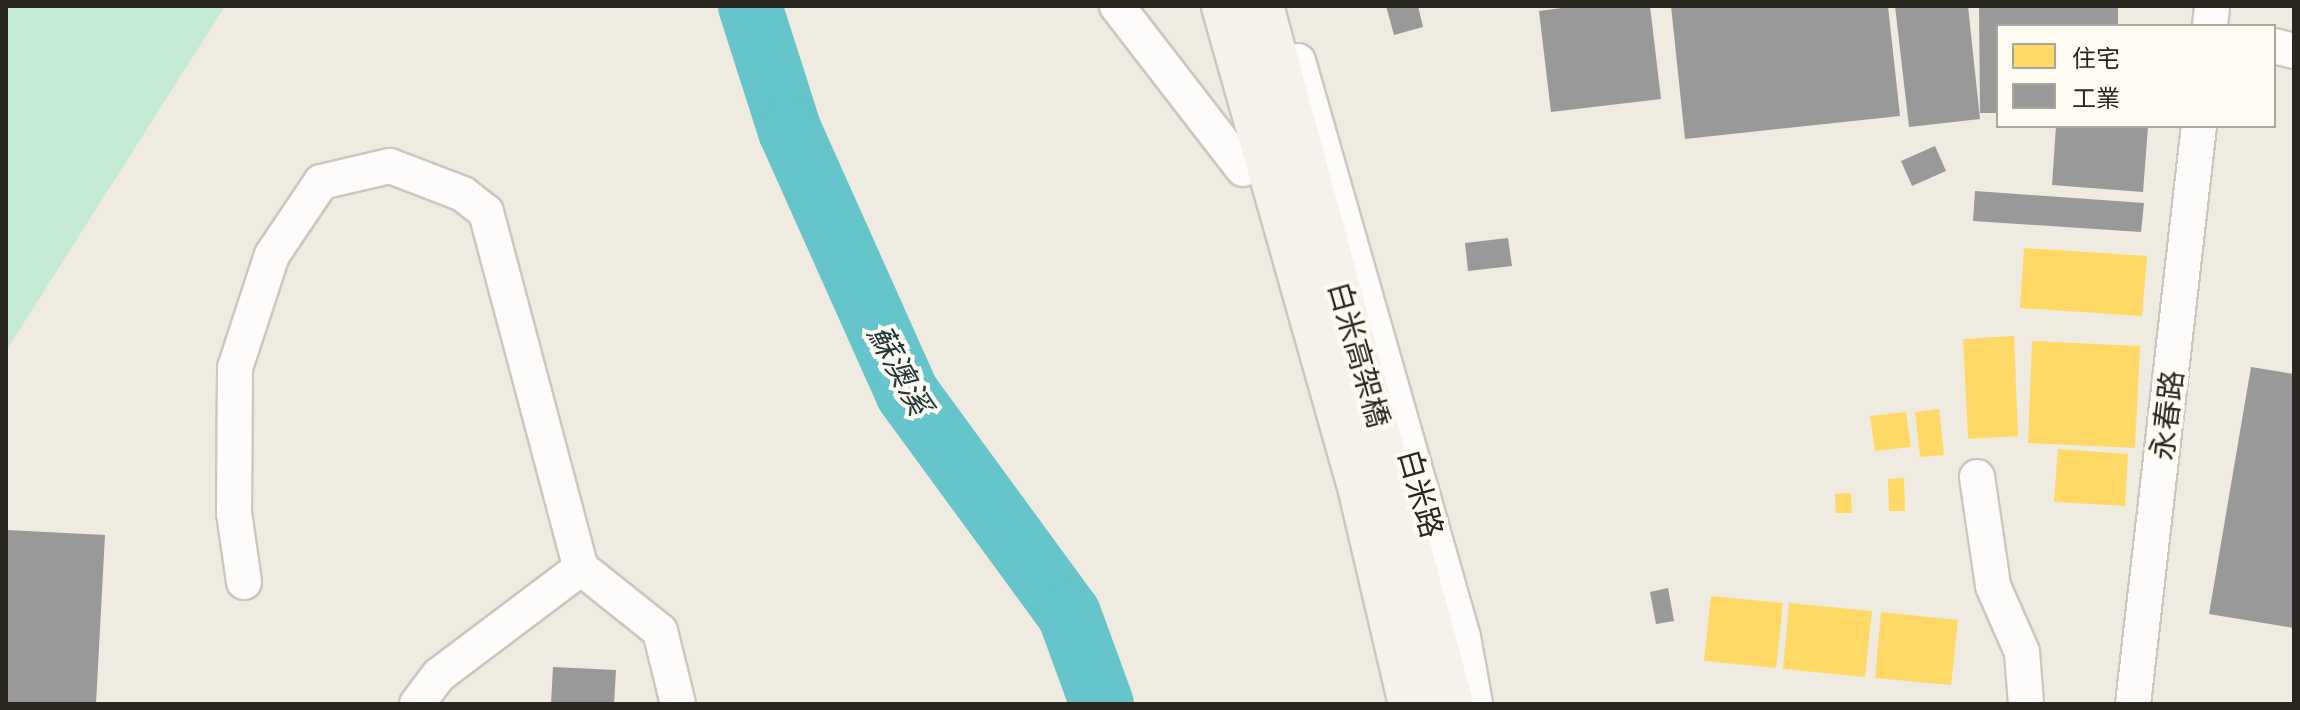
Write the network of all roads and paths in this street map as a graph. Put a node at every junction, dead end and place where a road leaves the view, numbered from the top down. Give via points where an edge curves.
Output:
1 (1117, 6) edge
2 (1224, 6) edge
3 (1261, 6) edge
4 (1282, 6) edge
5 (2199, 128) edge
6 (1243, 169) dead end
7 (1977, 477) dead end
8 (581, 568) junction
9 (244, 582) dead end
10 (417, 704) edge
11 (678, 704) edge
12 (1411, 704) edge
13 (1451, 704) edge
14 (1475, 704) edge
15 (2026, 704) edge
16 (2133, 704) edge

1 - 6 street
2 - 12 main road, 白米高架橋 via 1362,492
3 - 13 main road, 白米高架橋
4 - 14 street, 白米路 via 1463,637
5 - 16 street, 永春路
7 - 15 street via 1993,586 2022,652
8 - 9 street via 486,212 463,194 390,166 321,182 272,255 235,368 234,513
8 - 10 street via 439,675
8 - 11 street via 660,631

